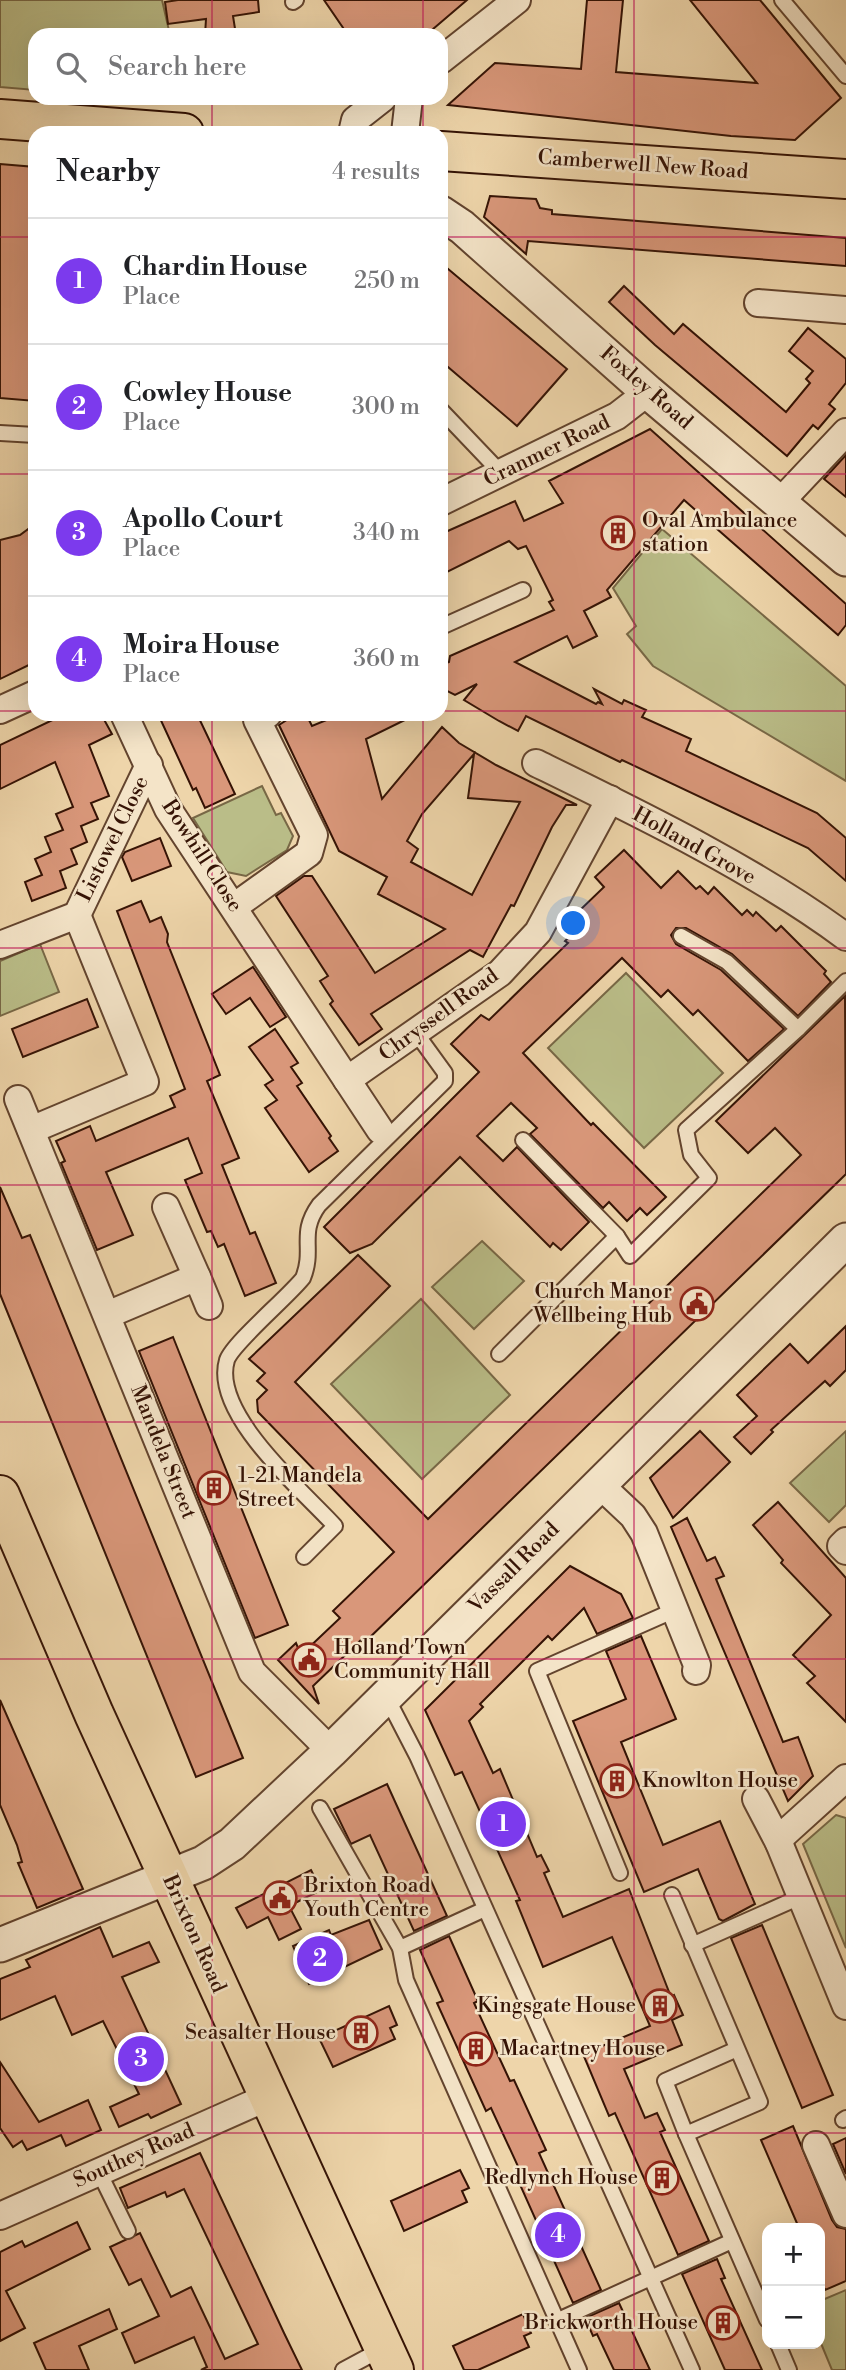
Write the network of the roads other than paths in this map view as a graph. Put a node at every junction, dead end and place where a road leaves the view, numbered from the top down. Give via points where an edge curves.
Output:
1 (517, 0) edge
2 (782, 0) edge
3 (448, 54) edge
4 (846, 76) edge
5 (374, 105) edge
6 (408, 105) edge
7 (0, 119) edge
8 (92, 126) edge
9 (354, 126) edge
10 (406, 126) edge
11 (448, 151) edge
12 (846, 179) edge
13 (448, 212) edge
14 (758, 303) dead end
15 (846, 310) edge
16 (648, 392) junction
17 (448, 417) edge
18 (846, 432) edge
19 (0, 433) edge
20 (28, 435) edge
21 (502, 474) junction
22 (448, 499) edge
23 (781, 501) junction
24 (846, 559) edge
25 (523, 590) dead end
26 (448, 624) edge
27 (28, 697) edge
28 (0, 710) edge
29 (127, 721) edge
30 (257, 721) edge
31 (536, 763) dead end
32 (149, 765) junction
33 (610, 799) junction
34 (235, 906) junction
35 (77, 915) junction
36 (681, 936) dead end
37 (846, 937) edge
38 (0, 944) edge
39 (846, 981) edge
40 (798, 1029) junction
41 (416, 1033) junction
42 (347, 1080) junction
43 (18, 1099) dead end
44 (380, 1129) dead end
45 (31, 1130) junction
46 (523, 1140) dead end
47 (166, 1208) dead end
48 (617, 1236) junction
49 (846, 1240) edge
50 (197, 1277) junction
51 (209, 1306) dead end
52 (107, 1315) junction
53 (499, 1354) dead end
54 (599, 1484) junction
55 (3, 1513) edge
56 (846, 1541) edge
57 (846, 1551) edge
58 (304, 1557) dead end
59 (676, 1610) junction
60 (696, 1671) dead end
61 (386, 1695) junction
62 (331, 1751) junction
63 (846, 1778) edge
64 (756, 1799) dead end
65 (320, 1808) dead end
66 (779, 1843) junction
67 (620, 1873) dead end
68 (169, 1876) junction
69 (672, 1895) dead end
70 (800, 1897) junction
71 (485, 1909) junction
72 (0, 1945) edge
73 (692, 1945) junction
74 (400, 1948) junction
75 (846, 2006) edge
76 (737, 2049) junction
77 (268, 2097) junction
78 (686, 2134) junction
79 (816, 2145) dead end
80 (99, 2172) junction
81 (844, 2204) edge
82 (0, 2216) edge
83 (128, 2231) dead end
84 (732, 2241) junction
85 (651, 2278) junction
86 (762, 2309) edge
87 (556, 2321) junction
88 (780, 2349) edge
89 (389, 2359) edge
90 (343, 2370) edge
91 (579, 2370) edge
92 (692, 2370) edge
93 (789, 2370) edge

1 - 3 street
2 - 4 lane
5 - 9 street
6 - 10 street
7 - 8 highway
11 - 12 highway, Camberwell New Road
13 - 16 street, Foxley Road
14 - 15 street
16 - 21 street, Cranmer Road via 617,416
16 - 23 street, Foxley Road
17 - 21 lane
18 - 23 street
19 - 20 lane
21 - 22 street, Cranmer Road
23 - 24 street, Foxley Road
25 - 26 lane
27 - 28 street
29 - 32 street, Bowhill Close
30 - 34 street via 314,835 309,853
31 - 33 street, Holland Grove
32 - 34 street, Bowhill Close via 168,808
32 - 35 street, Listowel Close
33 - 37 street, Holland Grove via 804,906
33 - 41 street, Chryssell Road via 538,932 500,973
34 - 42 street, Bowhill Close
35 - 38 street, Listowel Close
35 - 45 street via 145,1082
36 - 40 lane via 727,962
39 - 40 lane
40 - 48 lane via 686,1130 691,1155 709,1178 630,1256
41 - 42 street, Chryssell Road
41 - 58 lane via 445,1073 445,1081 319,1205 306,1229 309,1262 303,1278 227,1359 225,1379 243,1426 335,1526
42 - 44 street
43 - 45 street, Mandela Street
45 - 52 street, Mandela Street
46 - 48 lane
47 - 50 street
48 - 53 lane
49 - 54 street, Vassall Road
50 - 51 street
50 - 52 street
52 - 62 street, Mandela Street via 252,1672
54 - 59 street via 633,1516
54 - 61 street, Vassall Road
55 - 68 highway, Brixton Road
56 - 57 street via 841,1546
59 - 60 street
59 - 67 lane via 537,1671
61 - 62 street, Vassall Road
61 - 71 lane
62 - 68 street, Vassall Road via 232,1844 203,1863
63 - 66 street
64 - 66 street
65 - 74 lane
66 - 70 street
68 - 72 street, Vassall Road
68 - 77 highway, Brixton Road
69 - 73 lane
70 - 73 lane
70 - 75 street
71 - 74 lane
71 - 85 lane
73 - 76 lane
74 - 87 lane via 406,1980
76 - 78 lane via 664,2081
76 - 78 lane via 760,2102
77 - 80 street, Southey Road
77 - 89 highway, Brixton Road
78 - 84 lane
79 - 81 street
80 - 82 street, Southey Road
80 - 83 lane
84 - 85 lane
84 - 86 lane
85 - 87 lane
85 - 92 lane
87 - 91 lane
88 - 93 lane
89 - 90 lane

